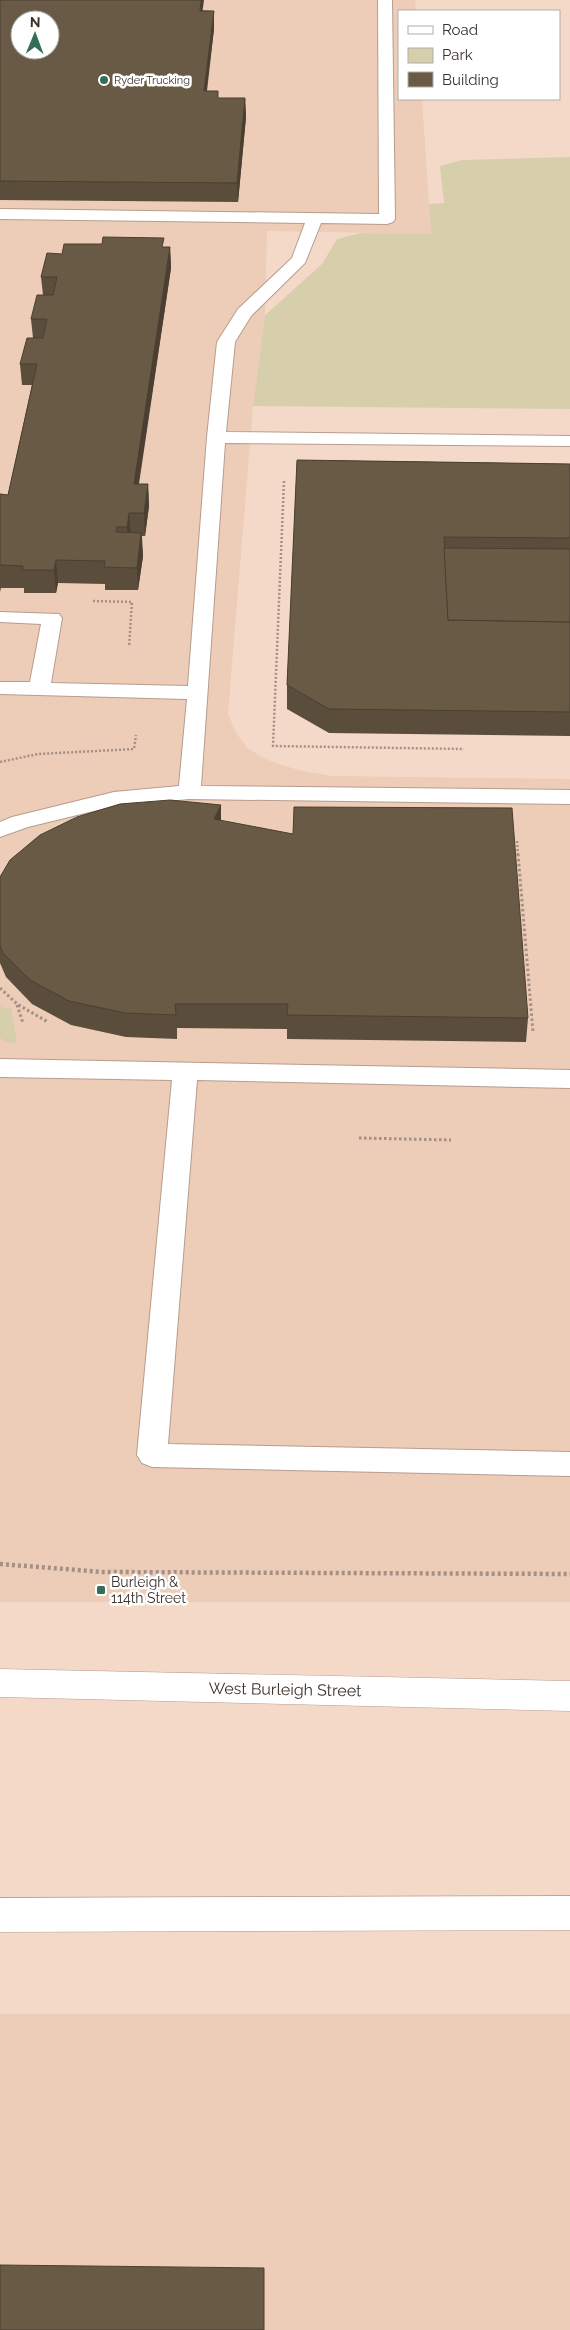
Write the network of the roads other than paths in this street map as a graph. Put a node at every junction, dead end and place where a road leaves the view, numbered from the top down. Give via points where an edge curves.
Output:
1 (385, 0) edge
2 (0, 214) edge
3 (315, 218) junction
4 (216, 437) junction
5 (570, 441) edge
6 (5, 617) dead end
7 (0, 688) edge
8 (39, 690) junction
9 (197, 692) junction
10 (189, 792) junction
11 (570, 797) edge
12 (0, 830) edge
13 (0, 1068) edge
14 (185, 1072) junction
15 (570, 1079) edge
16 (570, 1464) edge
17 (0, 1683) edge
18 (570, 1696) edge
19 (570, 1913) edge
20 (0, 1915) edge

1 - 3 lane via 387,219
2 - 3 lane
3 - 4 lane via 299,260 244,313 226,342
4 - 5 lane
4 - 9 lane
6 - 8 lane via 52,618
7 - 8 lane
8 - 9 lane
9 - 10 lane
10 - 11 lane
10 - 12 lane via 114,799
13 - 14 lane
14 - 15 lane
14 - 16 lane via 152,1455
17 - 18 main road, West Burleigh Street
19 - 20 main road

